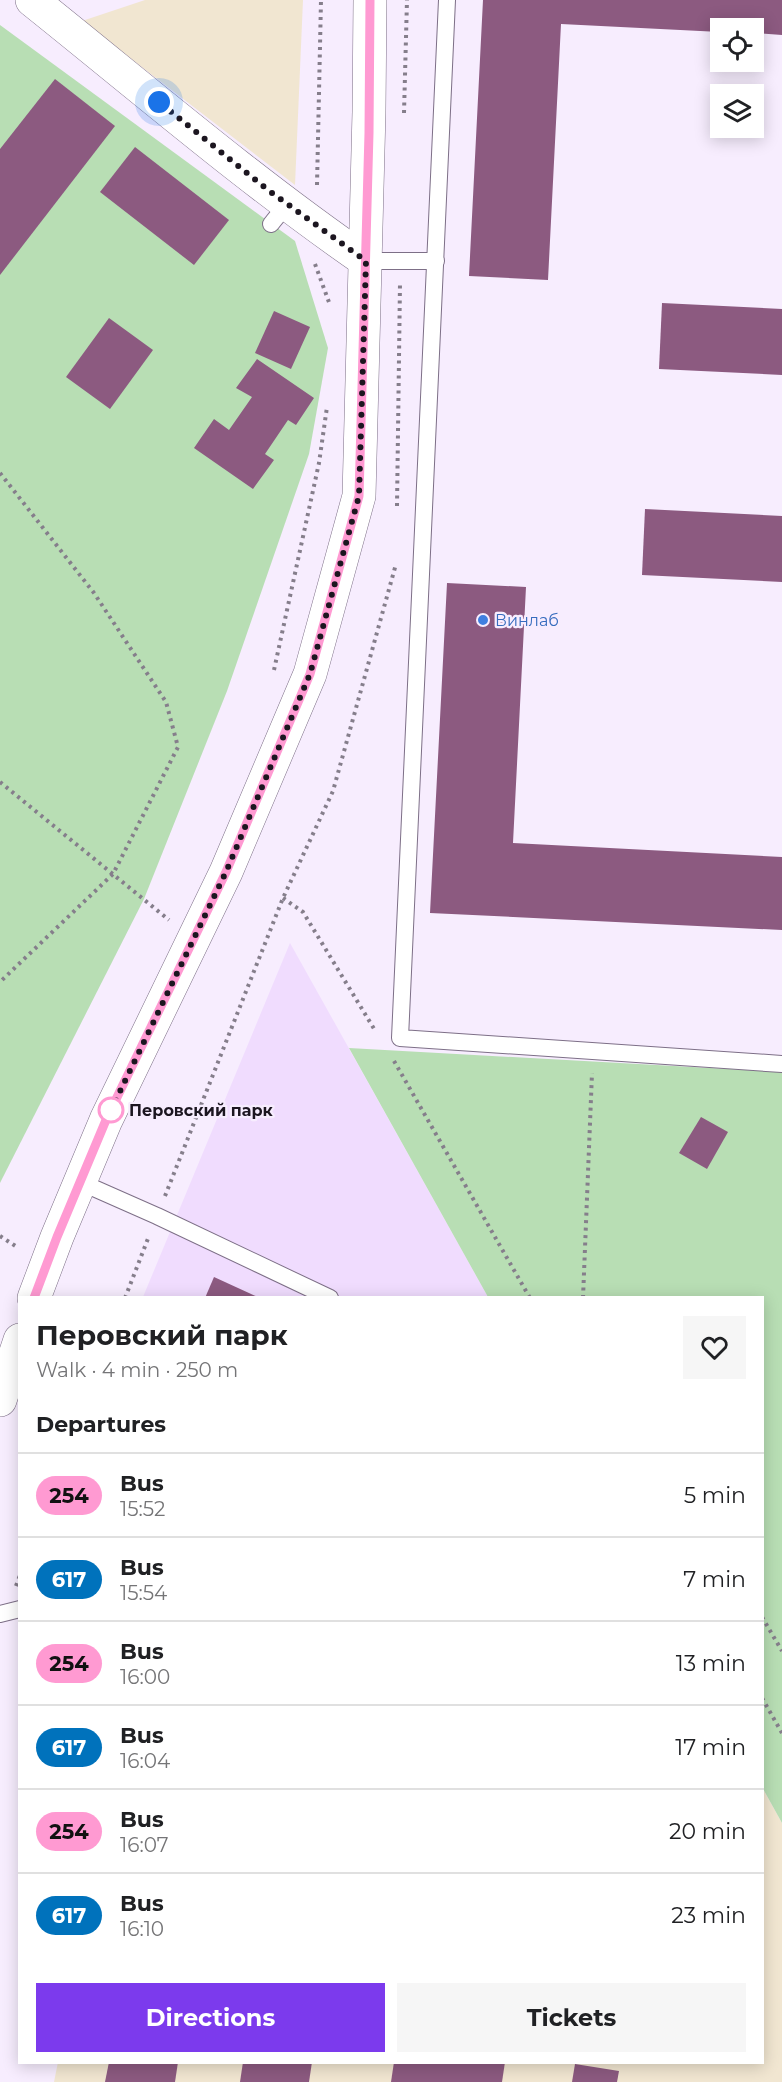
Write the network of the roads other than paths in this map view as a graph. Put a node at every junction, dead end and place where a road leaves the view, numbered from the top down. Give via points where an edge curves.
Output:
1 (32, 0) edge
2 (370, 0) edge
3 (447, 0) edge
4 (366, 261) junction
5 (436, 261) junction
6 (782, 1064) edge
7 (80, 1182) junction
8 (35, 1296) edge
9 (326, 1296) edge
10 (18, 1348) edge
11 (8, 1391) edge
12 (18, 1610) edge
13 (0, 1614) edge

1 - 4 street via 279,214
2 - 4 street
3 - 5 lane
4 - 5 lane
4 - 7 street via 359,496 310,674 226,872
5 - 6 lane via 400,1038
7 - 8 street
7 - 9 lane
10 - 11 street
12 - 13 lane

